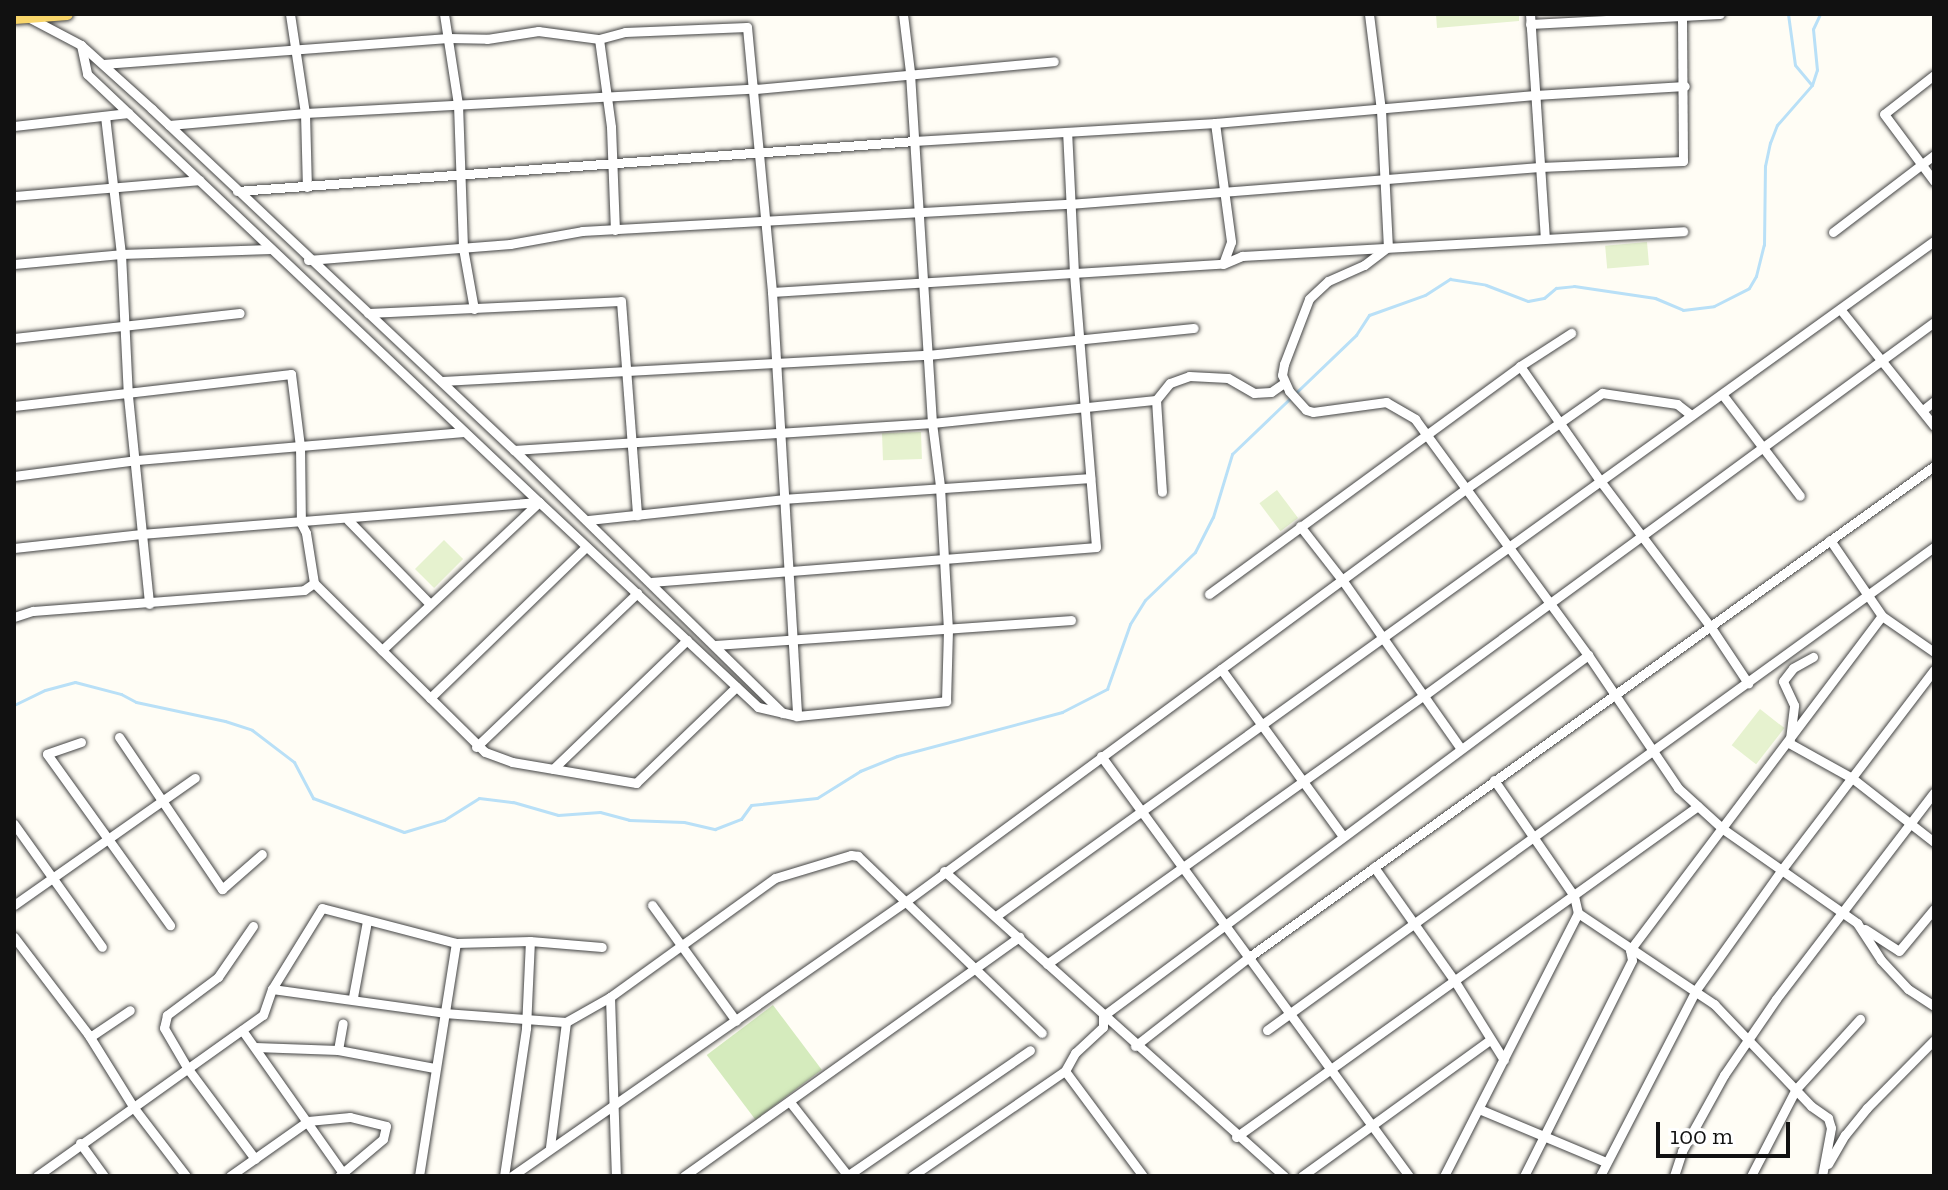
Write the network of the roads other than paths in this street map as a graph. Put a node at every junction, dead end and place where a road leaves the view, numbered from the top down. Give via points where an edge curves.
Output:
1 (67, 14) edge
2 (290, 14) edge
3 (444, 14) edge
4 (903, 14) edge
5 (1369, 14) edge
6 (1720, 14) edge
7 (1682, 15) edge
8 (28, 17) junction
9 (14, 18) edge
10 (1530, 19) edge
11 (448, 38) junction
12 (599, 39) junction
13 (81, 45) junction
14 (293, 49) junction
15 (1054, 61) dead end
16 (103, 64) junction
17 (910, 72) junction
18 (1934, 75) edge
19 (1685, 86) junction
20 (755, 89) junction
21 (1535, 95) junction
22 (607, 97) junction
23 (458, 104) junction
24 (1381, 110) junction
25 (128, 113) junction
26 (305, 113) junction
27 (105, 116) junction
28 (1215, 123) junction
29 (169, 125) junction
30 (14, 126) edge
31 (1067, 132) junction
32 (914, 141) junction
33 (760, 153) junction
34 (1934, 155) edge
35 (610, 163) junction
36 (1921, 164) junction
37 (1540, 167) junction
38 (459, 177) junction
39 (1385, 178) junction
40 (199, 180) junction
41 (1934, 181) edge
42 (112, 186) junction
43 (307, 187) junction
44 (237, 191) junction
45 (1226, 194) junction
46 (14, 196) edge
47 (1069, 204) junction
48 (917, 214) junction
49 (765, 220) junction
50 (615, 230) junction
51 (1683, 231) dead end
52 (1833, 232) dead end
53 (1545, 238) junction
54 (1934, 241) edge
55 (1388, 247) junction
56 (463, 248) junction
57 (271, 249) junction
58 (121, 254) junction
59 (308, 260) junction
60 (14, 264) edge
61 (1223, 264) junction
62 (1074, 273) junction
63 (923, 284) junction
64 (772, 292) junction
65 (474, 309) junction
66 (1840, 309) junction
67 (240, 313) dead end
68 (368, 313) junction
69 (1934, 322) edge
70 (125, 325) junction
71 (1194, 328) dead end
72 (1571, 333) dead end
73 (14, 338) edge
74 (1080, 340) junction
75 (927, 355) junction
76 (1881, 362) junction
77 (774, 363) junction
78 (1520, 366) junction
79 (628, 369) junction
80 (442, 381) junction
81 (1284, 383) junction
82 (1722, 394) junction
83 (128, 396) junction
84 (1156, 400) junction
85 (1934, 401) edge
86 (14, 406) edge
87 (1086, 407) junction
88 (1923, 410) junction
89 (1691, 415) junction
90 (1560, 422) junction
91 (932, 423) junction
92 (1934, 426) edge
93 (464, 432) junction
94 (1427, 433) junction
95 (778, 434) junction
96 (629, 443) junction
97 (300, 446) junction
98 (1761, 449) junction
99 (514, 450) junction
100 (137, 460) junction
101 (1934, 466) edge
102 (14, 476) edge
103 (1090, 478) junction
104 (1601, 482) junction
105 (940, 486) junction
106 (1464, 490) junction
107 (1162, 492) dead end
108 (1800, 496) dead end
109 (783, 499) junction
110 (539, 502) junction
111 (637, 515) junction
112 (348, 520) junction
113 (588, 520) junction
114 (301, 523) junction
115 (1300, 526) junction
116 (141, 534) junction
117 (1641, 536) junction
118 (1830, 540) junction
119 (586, 547) junction
120 (1934, 547) edge
121 (14, 548) edge
122 (1507, 549) junction
123 (944, 556) junction
124 (788, 569) junction
125 (1343, 581) junction
126 (652, 582) junction
127 (314, 583) junction
128 (637, 593) junction
129 (1209, 594) dead end
130 (1869, 595) junction
131 (149, 604) junction
132 (430, 604) junction
133 (1549, 604) junction
134 (1882, 616) junction
135 (14, 617) edge
136 (1071, 620) dead end
137 (1710, 626) junction
138 (948, 630) junction
139 (1383, 637) junction
140 (793, 639) junction
141 (687, 640) junction
142 (716, 645) junction
143 (382, 650) junction
144 (1934, 652) edge
145 (1588, 655) junction
146 (1813, 657) dead end
147 (1221, 669) junction
148 (1934, 670) edge
149 (1748, 683) junction
150 (736, 687) junction
151 (1615, 694) junction
152 (1422, 697) junction
153 (430, 698) junction
154 (783, 713) junction
155 (797, 716) junction
156 (1264, 723) junction
157 (119, 737) dead end
158 (81, 742) dead end
159 (1789, 743) junction
160 (476, 747) junction
161 (1461, 749) junction
162 (1654, 752) junction
163 (1101, 756) junction
164 (553, 769) junction
165 (195, 778) dead end
166 (1852, 778) junction
167 (1494, 780) junction
168 (1303, 782) junction
169 (1934, 792) edge
170 (162, 802) junction
171 (1698, 806) junction
172 (1142, 811) junction
173 (1911, 823) junction
174 (14, 824) edge
175 (1723, 829) junction
176 (1343, 836) junction
177 (1533, 837) junction
178 (108, 841) junction
179 (1934, 842) edge
180 (262, 854) dead end
181 (1374, 867) junction
182 (1783, 868) junction
183 (1183, 869) junction
184 (944, 871) junction
185 (53, 878) junction
186 (1574, 896) junction
187 (905, 902) junction
188 (14, 905) edge
189 (652, 905) dead end
190 (1934, 909) edge
191 (1578, 913) junction
192 (1843, 915) junction
193 (996, 916) junction
194 (367, 921) junction
195 (1857, 923) junction
196 (1223, 924) junction
197 (170, 925) dead end
198 (1413, 925) junction
199 (253, 926) dead end
200 (14, 937) edge
201 (1019, 937) junction
202 (530, 941) junction
203 (456, 943) junction
204 (102, 947) dead end
205 (602, 947) dead end
206 (681, 947) junction
207 (1630, 950) junction
208 (1249, 957) junction
209 (1047, 964) junction
210 (973, 969) junction
211 (1454, 980) junction
212 (272, 989) junction
213 (1696, 990) junction
214 (353, 997) junction
215 (610, 997) junction
216 (1934, 1006) edge
217 (130, 1010) dead end
218 (444, 1013) junction
219 (1290, 1013) junction
220 (1103, 1016) junction
221 (1860, 1019) dead end
222 (525, 1021) junction
223 (736, 1021) junction
224 (566, 1022) junction
225 (343, 1023) dead end
226 (242, 1030) junction
227 (1267, 1030) dead end
228 (1042, 1033) dead end
229 (90, 1037) junction
230 (1748, 1039) junction
231 (1490, 1040) junction
232 (1934, 1040) edge
233 (1135, 1046) junction
234 (255, 1047) junction
235 (338, 1050) junction
236 (1030, 1050) dead end
237 (1504, 1060) junction
238 (434, 1068) junction
239 (188, 1069) junction
240 (1331, 1069) junction
241 (1065, 1071) junction
242 (1796, 1089) junction
243 (790, 1102) junction
244 (615, 1106) junction
245 (134, 1108) junction
246 (1479, 1109) junction
247 (308, 1121) junction
248 (1373, 1124) junction
249 (1545, 1135) junction
250 (1236, 1137) junction
251 (80, 1143) junction
252 (550, 1147) junction
253 (255, 1159) junction
254 (1606, 1162) junction
255 (1823, 1173) edge
256 (342, 1175) edge
257 (915, 1175) edge
258 (37, 1176) edge
259 (104, 1176) edge
260 (186, 1176) edge
261 (230, 1176) edge
262 (419, 1176) edge
263 (504, 1176) edge
264 (512, 1176) edge
265 (616, 1176) edge
266 (684, 1176) edge
267 (848, 1176) edge
268 (1143, 1176) edge
269 (1284, 1176) edge
270 (1302, 1176) edge
271 (1409, 1176) edge
272 (1444, 1176) edge
273 (1524, 1176) edge
274 (1600, 1176) edge
275 (1674, 1176) edge
276 (1751, 1176) edge

1 - 8 main road
2 - 14 street
3 - 11 street
4 - 17 street
5 - 24 street
6 - 7 street
7 - 10 street
7 - 19 street
8 - 9 main road
8 - 13 street
10 - 21 street
11 - 12 street via 552,31
11 - 14 street
11 - 23 street
12 - 20 street via 625,32 747,27
12 - 22 street
13 - 16 street
13 - 25 street via 87,74
14 - 16 street
14 - 26 street
15 - 17 street
16 - 29 street
17 - 20 street
17 - 32 street
18 - 36 street via 1884,114
19 - 21 street
19 - 37 street via 1683,161
20 - 22 street
20 - 33 street
21 - 24 street
21 - 37 street
22 - 23 street
22 - 35 street
23 - 26 street
23 - 38 street
24 - 28 street
24 - 39 street
25 - 27 street
25 - 40 street
26 - 29 street
26 - 43 street
27 - 30 street
27 - 42 street
28 - 31 street
28 - 45 street
29 - 44 street
31 - 32 street
31 - 47 street
32 - 33 street
32 - 48 street
33 - 35 street
33 - 49 street
34 - 36 street
35 - 38 street
35 - 50 street
36 - 41 street
36 - 52 street
37 - 39 street
37 - 53 street
38 - 43 street
38 - 56 street
39 - 45 street
39 - 55 street
40 - 42 street
40 - 57 street
42 - 46 street
42 - 58 street
43 - 44 street
44 - 59 street
45 - 47 street
45 - 61 street via 1231,242
47 - 48 street
47 - 62 street
48 - 49 street
48 - 63 street
49 - 50 street
49 - 64 street
50 - 56 street
51 - 53 street
53 - 55 street
54 - 66 street
55 - 61 street via 1242,256
55 - 81 street via 1328,281 1309,299 1289,346
56 - 59 street
56 - 65 street
57 - 58 street
57 - 93 street
58 - 60 street
58 - 70 street
59 - 68 street
61 - 62 street
62 - 63 street
62 - 74 street
63 - 64 street
63 - 75 street
64 - 77 street
65 - 68 street
65 - 79 street via 621,301
66 - 76 street
66 - 82 street
67 - 70 street
68 - 80 street
69 - 76 street
70 - 73 street
70 - 83 street
71 - 74 street
72 - 78 street
74 - 75 street
74 - 87 street
75 - 77 street
75 - 91 street
76 - 88 street
76 - 98 street
77 - 79 street
77 - 95 street
78 - 90 street
78 - 94 street
79 - 80 street
79 - 96 street
80 - 99 street
81 - 84 street via 1271,392 1254,393 1228,378 1189,376 1170,383
81 - 94 street via 1306,410 1386,402
82 - 89 street
82 - 98 street
83 - 86 street
83 - 97 street via 291,374
83 - 100 street
84 - 87 street
84 - 107 street
85 - 88 street
87 - 91 street
87 - 103 street
88 - 92 street
89 - 90 street via 1677,404 1602,393
89 - 104 street
90 - 104 street
90 - 106 street
91 - 95 street
91 - 105 street
93 - 97 street
93 - 110 street
94 - 106 street
94 - 115 street
95 - 96 street
95 - 109 street
96 - 99 street
96 - 111 street
97 - 100 street
97 - 114 street
98 - 108 street
98 - 117 street
99 - 113 street
100 - 102 street
100 - 116 street
101 - 118 street
103 - 105 street
103 - 123 street via 1096,547
104 - 117 street
104 - 122 street
105 - 109 street
105 - 123 street
106 - 122 street
106 - 125 street
109 - 111 street
109 - 124 street
110 - 112 street
110 - 119 street
110 - 132 street
111 - 113 street
112 - 114 street
112 - 132 street
113 - 126 street
114 - 116 street
114 - 127 street
115 - 125 street
115 - 129 street
116 - 121 street
116 - 131 street
117 - 133 street
117 - 137 street
118 - 130 street
118 - 137 street
119 - 128 street
119 - 153 street
120 - 130 street
122 - 133 street
122 - 139 street
123 - 124 street
123 - 138 street
124 - 126 street
124 - 140 street
125 - 139 street
125 - 147 street
126 - 142 street
127 - 131 street via 304,590
127 - 143 street
128 - 141 street
128 - 160 street
130 - 134 street
130 - 149 street
131 - 135 street via 33,611
132 - 143 street
133 - 145 street
133 - 152 street
134 - 144 street
134 - 159 street
136 - 138 street
137 - 149 street
137 - 151 street
138 - 140 street
138 - 155 street via 946,701
139 - 152 street
139 - 156 street
140 - 142 street
140 - 155 street
141 - 150 street
141 - 164 street
142 - 154 street
143 - 153 street
145 - 151 street
145 - 161 street
146 - 159 street via 1783,681 1794,705
147 - 156 street
147 - 163 street
148 - 166 street
149 - 162 street
150 - 154 street via 758,707
150 - 164 street via 636,783
151 - 162 street
151 - 167 street
152 - 161 street
152 - 168 street
153 - 160 street
154 - 155 street
156 - 168 street
156 - 172 street
157 - 170 street
158 - 178 street via 47,754
159 - 166 street
159 - 175 street
160 - 164 street via 512,762
161 - 176 street
162 - 171 street via 1678,788
162 - 177 street
163 - 172 street
163 - 184 street
165 - 170 street
166 - 173 street
166 - 182 street
167 - 177 street
167 - 181 street
168 - 176 street
168 - 183 street
169 - 173 street
170 - 178 street
170 - 180 street via 222,889
171 - 175 street
171 - 186 street
172 - 183 street
172 - 193 street
173 - 179 street
173 - 192 street
174 - 185 street
175 - 182 street
175 - 207 street
176 - 196 street
177 - 186 street
177 - 198 street
178 - 185 street
178 - 197 street
181 - 198 street
181 - 208 street
182 - 192 street
182 - 213 street
183 - 196 street
183 - 209 street
184 - 187 street
184 - 193 street
185 - 188 street
185 - 204 street
186 - 191 street
186 - 211 street
187 - 206 street via 851,855 775,878
187 - 210 street
187 - 223 street
189 - 206 street
190 - 195 street via 1899,951
191 - 207 street
191 - 237 street
192 - 195 street
192 - 230 street
193 - 201 street
194 - 203 street
194 - 212 street via 328,909 318,913
194 - 214 street
195 - 216 street via 1881,960 1908,989
196 - 208 street
196 - 220 street
198 - 211 street
198 - 219 street
199 - 239 street via 218,977 167,1015 164,1028
200 - 229 street
201 - 209 street
201 - 210 street
202 - 203 street
202 - 205 street
202 - 222 street
203 - 218 street
206 - 215 street
206 - 223 street
207 - 213 street
207 - 249 street via 1632,960
208 - 219 street
208 - 233 street
209 - 220 street
210 - 228 street
210 - 243 street
211 - 231 street
211 - 240 street
212 - 214 street
212 - 226 street via 263,1015
213 - 230 street
213 - 254 street
214 - 218 street
215 - 224 street
215 - 244 street
217 - 229 street
218 - 222 street
218 - 238 street
219 - 227 street
219 - 240 street
220 - 233 street
220 - 241 street via 1103,1027 1075,1053
221 - 242 street
222 - 224 street
222 - 263 street
223 - 244 street
224 - 252 street
225 - 235 street
226 - 234 street
226 - 239 street
229 - 245 street
230 - 242 street
230 - 275 street via 1682,1151
231 - 237 street
231 - 248 street
232 - 255 street via 1867,1108
233 - 250 street
234 - 235 street
234 - 247 street
235 - 238 street
236 - 267 street
237 - 246 street
238 - 262 street
239 - 245 street
239 - 253 street
240 - 248 street
240 - 250 street
241 - 257 street
241 - 268 street
242 - 255 street via 1828,1118
242 - 276 street
243 - 266 street
243 - 267 street
244 - 252 street
244 - 265 street
245 - 251 street
245 - 260 street
246 - 249 street
246 - 272 street
247 - 253 street
247 - 256 street
247 - 256 street via 350,1117 386,1126 383,1139
248 - 270 street
248 - 271 street
249 - 254 street
249 - 273 street
250 - 269 street
251 - 258 street
251 - 259 street
252 - 264 street
253 - 261 street
254 - 274 street

